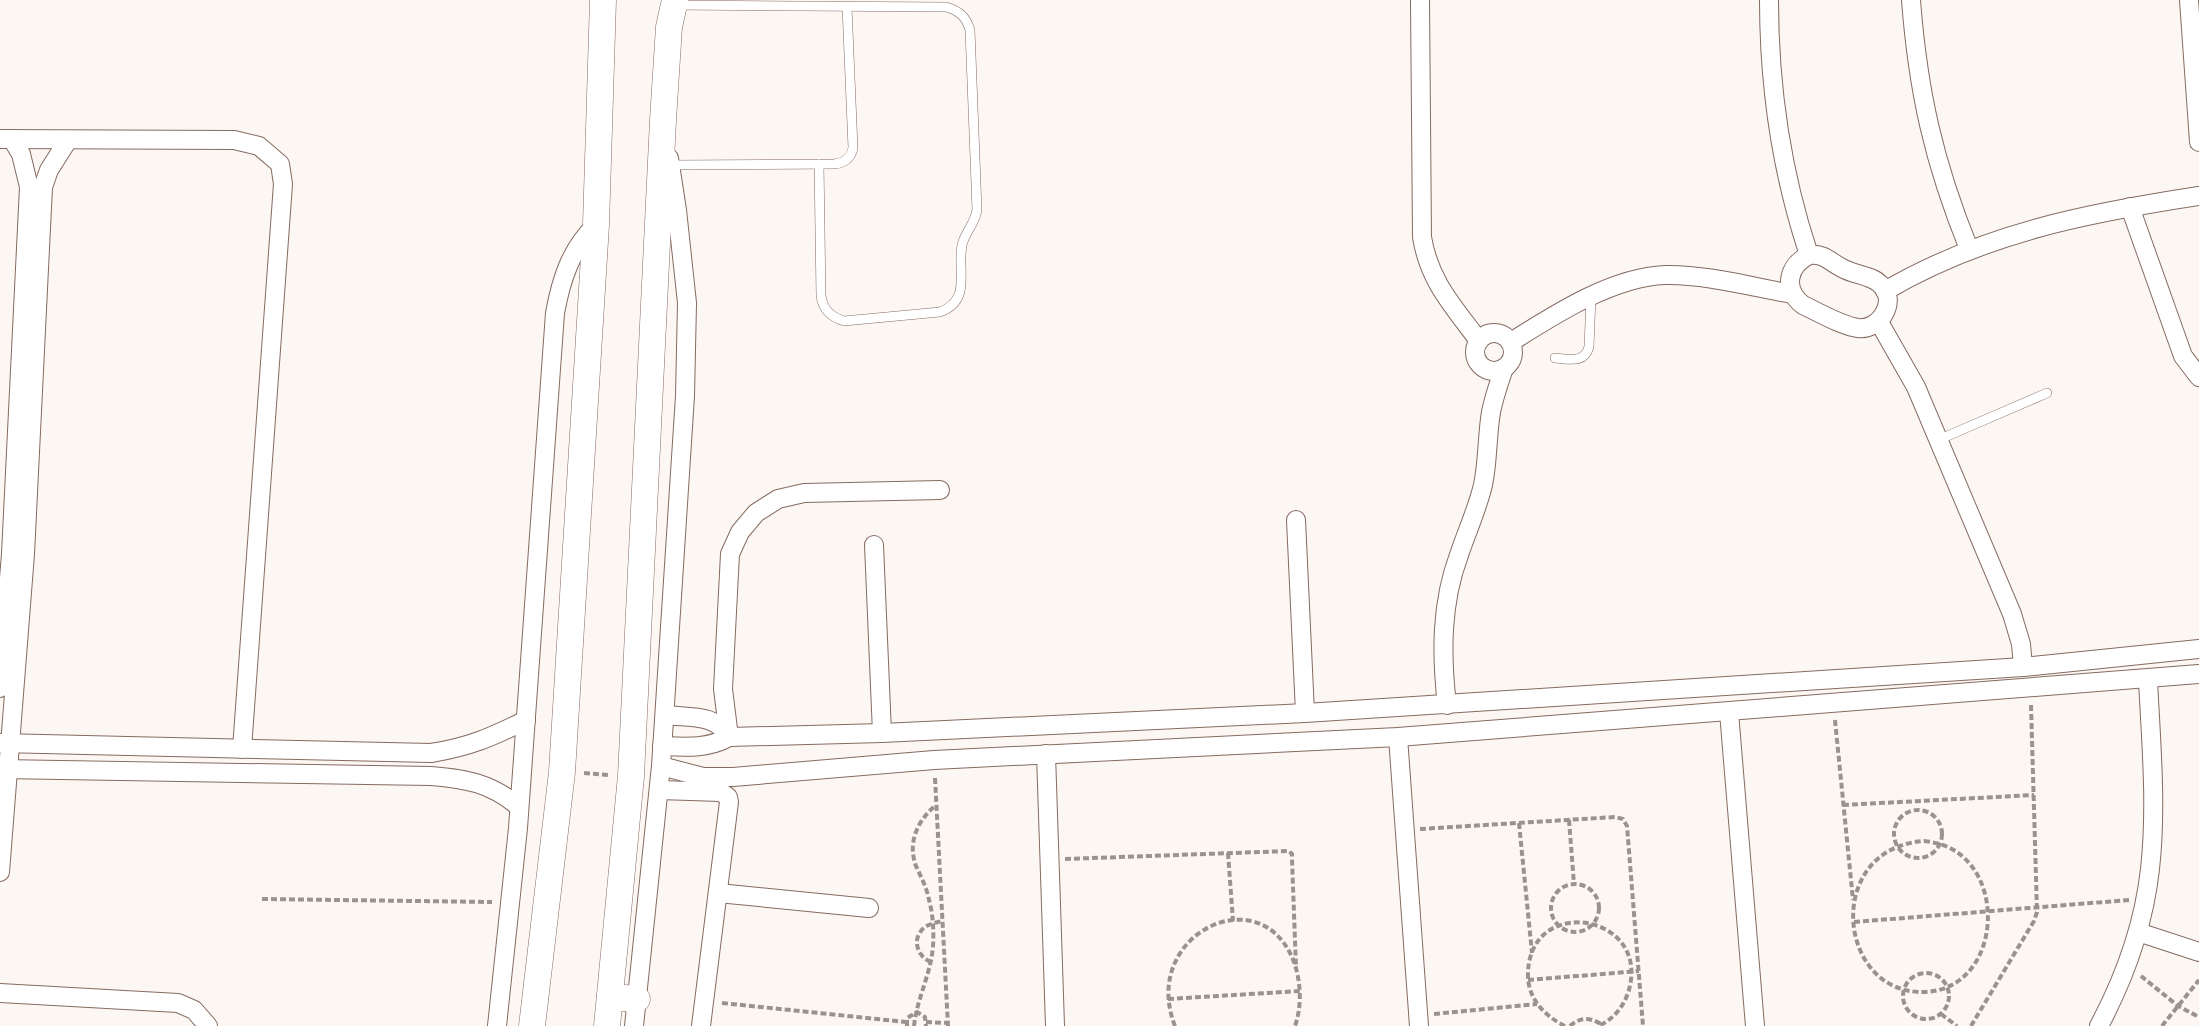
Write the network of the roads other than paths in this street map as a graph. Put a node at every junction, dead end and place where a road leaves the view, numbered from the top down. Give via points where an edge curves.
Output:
1 (603, 0) edge
2 (1420, 0) edge
3 (1769, 0) edge
4 (1911, 0) edge
5 (2189, 0) edge
6 (674, 3) edge
7 (882, 4) edge
8 (847, 7) junction
9 (663, 120) junction
10 (6, 139) edge
11 (68, 140) junction
12 (2199, 142) edge
13 (819, 164) junction
14 (670, 165) junction
15 (2199, 196) edge
16 (2130, 207) junction
17 (596, 225) junction
18 (1969, 249) junction
19 (1809, 255) junction
20 (1886, 291) junction
21 (1792, 294) junction
22 (1591, 297) junction
23 (1879, 322) junction
24 (1479, 341) junction
25 (1511, 342) junction
26 (1555, 358) dead end
27 (1478, 362) junction
28 (1504, 368) junction
29 (2199, 377) edge
30 (2047, 393) dead end
31 (1491, 414) junction
32 (1938, 440) junction
33 (940, 490) dead end
34 (6, 516) edge
35 (1296, 520) dead end
36 (874, 545) dead end
37 (2199, 649) edge
38 (2023, 667) junction
39 (2199, 675) edge
40 (2148, 680) junction
41 (0, 688) edge
42 (1447, 705) junction
43 (1729, 712) junction
44 (1305, 713) junction
45 (664, 716) junction
46 (526, 720) junction
47 (882, 733) junction
48 (729, 737) junction
49 (1398, 737) junction
50 (5, 744) edge
51 (662, 746) junction
52 (242, 749) junction
53 (1046, 754) junction
54 (662, 766) junction
55 (4, 769) edge
56 (659, 790) junction
57 (518, 806) junction
58 (0, 872) edge
59 (718, 893) junction
60 (869, 908) dead end
61 (2138, 932) junction
62 (2199, 952) edge
63 (0, 993) edge
64 (610, 997) junction
65 (637, 999) junction
66 (1418, 1021) edge
67 (208, 1026) edge
68 (497, 1026) edge
69 (532, 1026) edge
70 (607, 1026) edge
71 (634, 1026) edge
72 (701, 1026) edge
73 (1055, 1026) edge
74 (1755, 1026) edge
75 (2099, 1026) edge

1 - 17 main road
2 - 24 street via 1424,250 1439,288
3 - 19 street via 1779,123 1791,193
4 - 18 street via 1919,81 1931,141
5 - 12 street
6 - 8 lane
6 - 9 main road
7 - 8 lane
7 - 13 lane via 955,9 970,30 977,210 963,243 960,293 952,306 940,312 844,321 826,310 821,296
8 - 13 lane via 852,154 841,163
9 - 14 street
9 - 64 main road via 631,776
10 - 11 street
10 - 34 street via 21,154 29,187
11 - 50 street via 43,187 25,554
11 - 52 street via 234,140 259,146 280,164 283,184
13 - 14 lane
14 - 45 street via 687,303 685,396
15 - 16 street
16 - 18 street via 2051,223
16 - 29 street via 2183,356
17 - 46 street via 576,249 562,282 555,313
17 - 69 main road via 562,772
18 - 20 street
19 - 20 street via 1824,256 1843,269 1874,279
19 - 21 street via 1794,268
20 - 23 street via 1887,308
21 - 22 street via 1664,275 1622,283
21 - 23 street via 1803,305 1855,328 1868,328
22 - 25 street
22 - 26 lane via 1586,354 1579,360
23 - 32 street via 1905,365
24 - 25 street via 1498,333
24 - 27 street via 1475,348
25 - 28 street via 1513,356
27 - 28 street via 1490,370
27 - 31 street
28 - 31 street
30 - 32 lane
31 - 42 street via 1482,486 1446,607 1443,647
32 - 38 street via 2012,614
33 - 48 street via 791,495 766,505 746,523 730,554 723,688
34 - 41 street
35 - 44 street
36 - 47 street
37 - 38 street
38 - 42 street
39 - 40 street
40 - 43 street
40 - 61 street via 2154,806 2150,870
42 - 44 street
43 - 49 street
43 - 74 street
44 - 47 street
45 - 48 street via 708,719
45 - 51 street
46 - 52 street via 459,749 431,753
46 - 57 street
47 - 48 street
48 - 51 street via 701,747
49 - 53 street
49 - 66 street
50 - 52 street
50 - 55 street
51 - 54 street
53 - 54 street via 934,759 718,778
53 - 73 street
54 - 56 street
55 - 57 street via 431,776 485,785
55 - 58 street
56 - 59 street via 722,792 728,797
56 - 65 street
57 - 68 street
59 - 60 street
59 - 72 street
61 - 62 street
61 - 75 street via 2117,992
63 - 67 street via 178,1003 194,1010
64 - 65 main road
64 - 70 main road
65 - 71 street

